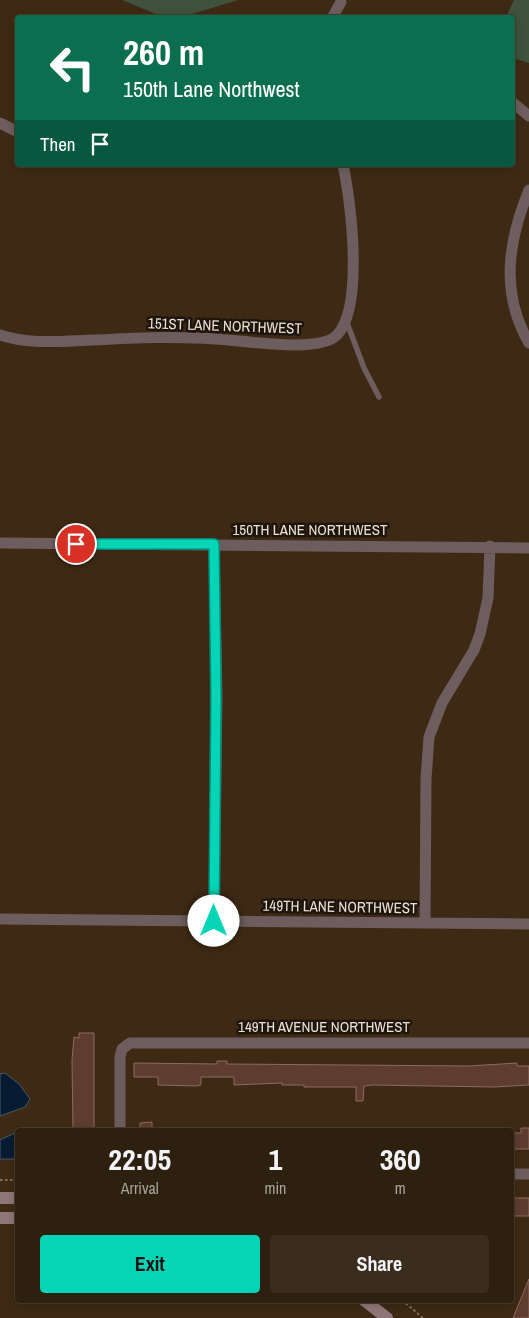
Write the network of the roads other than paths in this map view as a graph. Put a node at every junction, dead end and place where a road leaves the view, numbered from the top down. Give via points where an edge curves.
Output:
1 (341, 2) dead end
2 (334, 15) edge
3 (515, 104) edge
4 (529, 116) edge
5 (0, 124) edge
6 (15, 131) edge
7 (344, 167) edge
8 (529, 190) edge
9 (345, 318) junction
10 (0, 335) edge
11 (529, 343) edge
12 (379, 397) dead end
13 (0, 543) edge
14 (214, 544) junction
15 (490, 546) junction
16 (529, 548) edge
17 (0, 919) edge
18 (214, 921) junction
19 (425, 923) junction
20 (529, 924) edge
21 (529, 1043) edge
22 (120, 1128) edge
23 (514, 1174) edge
24 (529, 1174) edge
25 (0, 1198) edge
26 (15, 1198) edge
27 (0, 1218) edge
28 (15, 1218) edge
29 (368, 1303) edge
30 (387, 1318) edge

1 - 2 street
3 - 4 street
5 - 6 street
7 - 9 street via 353,233 352,283
8 - 11 street via 514,230 509,272 516,315
9 - 10 street, 151ST LANE NORTHWEST via 342,329 328,342 297,346 172,337 30,342
9 - 12 lane
13 - 14 street, 150TH LANE NORTHWEST
14 - 15 street, 150TH LANE NORTHWEST
14 - 18 street
15 - 16 street, 150TH LANE NORTHWEST
15 - 19 street via 488,598 480,634 442,703 429,737
17 - 18 street, 149TH LANE NORTHWEST
18 - 19 street, 149TH LANE NORTHWEST
19 - 20 street, 149TH LANE NORTHWEST
21 - 22 street, 149TH AVENUE NORTHWEST via 137,1041 122,1049 120,1057
23 - 24 street
25 - 26 main road
27 - 28 main road
29 - 30 main road

